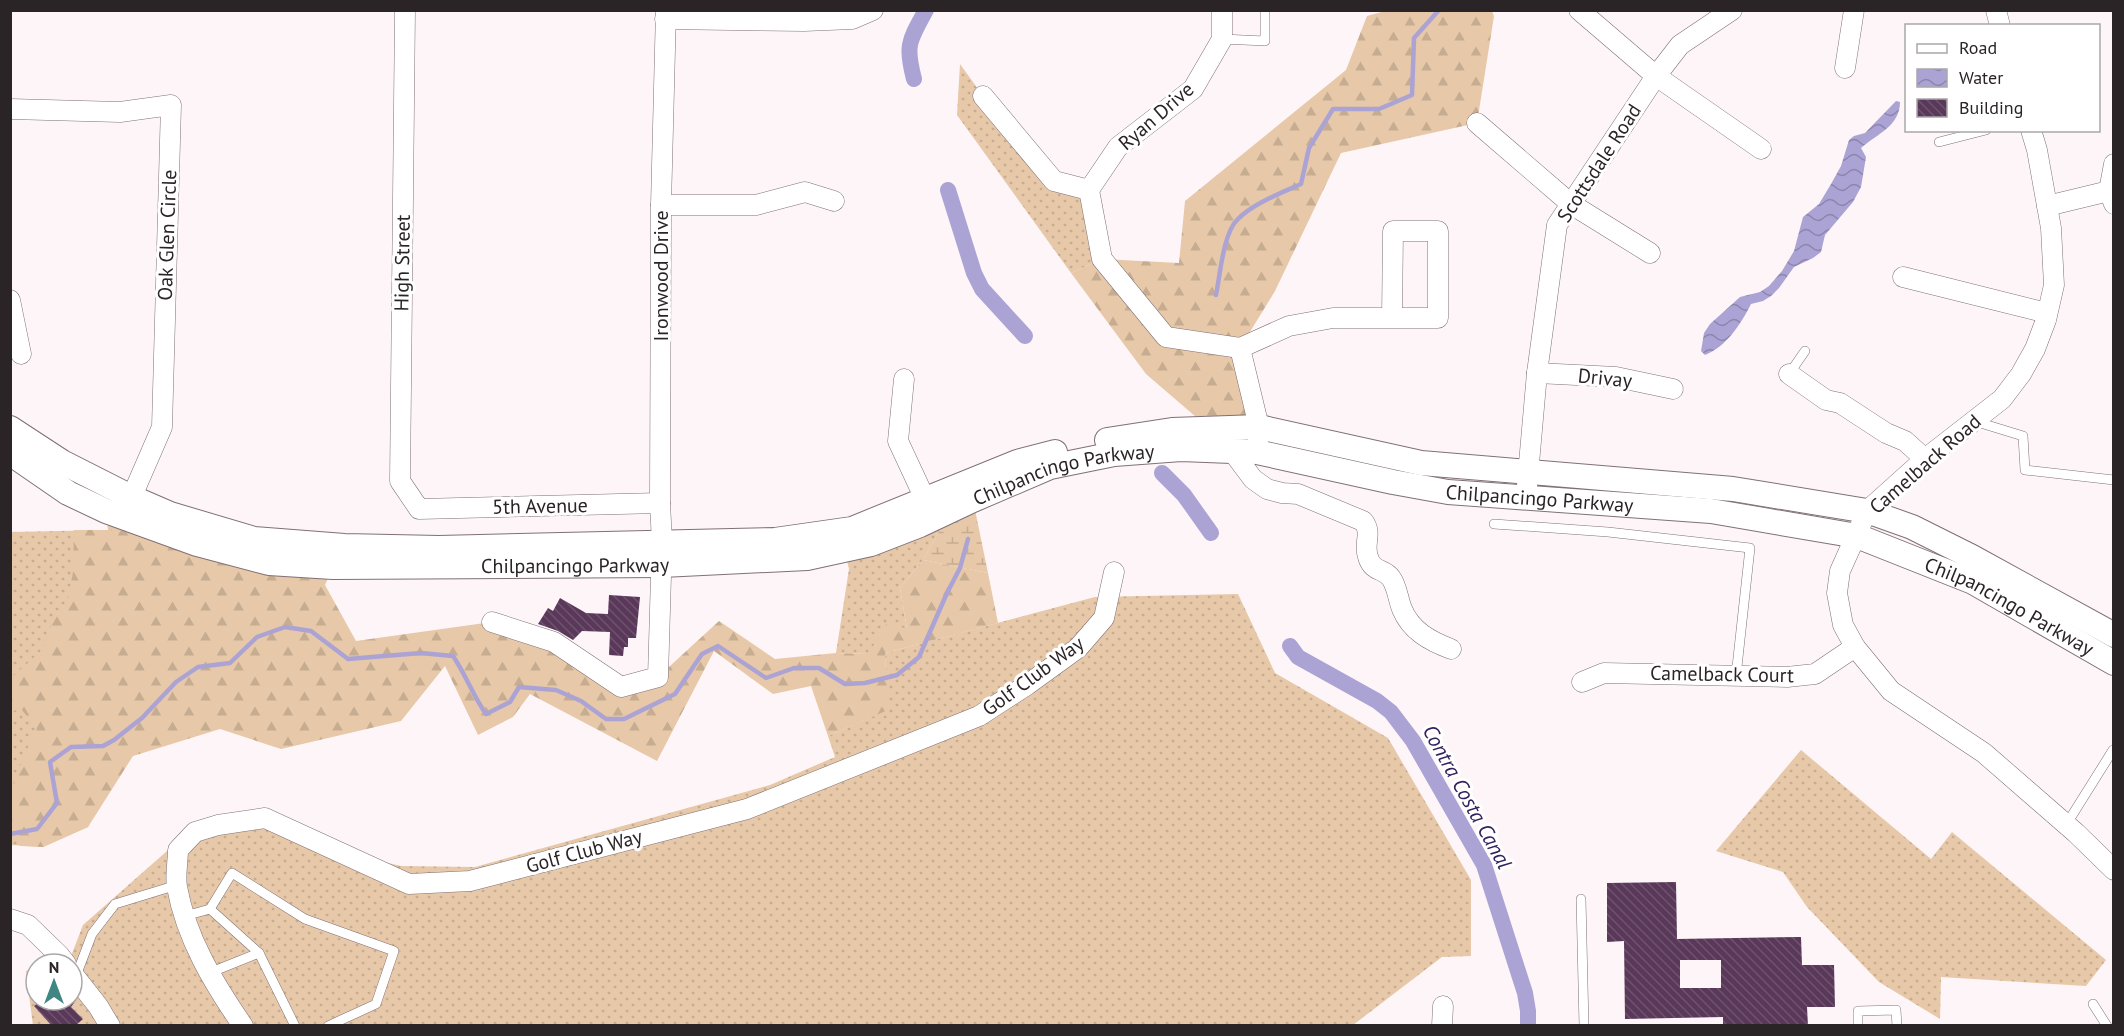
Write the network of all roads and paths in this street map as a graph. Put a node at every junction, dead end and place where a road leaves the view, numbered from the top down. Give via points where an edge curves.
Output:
1 (405, 10) edge
2 (873, 10) edge
3 (1222, 10) edge
4 (1265, 10) edge
5 (1579, 10) edge
6 (1732, 10) edge
7 (1854, 10) edge
8 (665, 15) edge
9 (1222, 39) junction
10 (1845, 68) dead end
11 (1656, 76) junction
12 (983, 96) dead end
13 (10, 109) edge
14 (1477, 123) dead end
15 (1978, 132) edge
16 (2031, 132) edge
17 (1940, 142) dead end
18 (1761, 149) dead end
19 (2114, 164) edge
20 (1089, 190) junction
21 (2111, 197) edge
22 (834, 201) dead end
23 (1571, 204) junction
24 (661, 205) junction
25 (2047, 206) junction
26 (1650, 253) dead end
27 (1903, 278) dead end
28 (10, 300) edge
29 (2047, 313) junction
30 (1392, 318) junction
31 (1240, 348) junction
32 (1805, 351) dead end
33 (21, 354) dead end
34 (1537, 373) junction
35 (1789, 374) joint
36 (904, 379) dead end
37 (1673, 389) dead end
38 (1974, 421) junction
39 (1259, 427) junction
40 (10, 428) edge
41 (1232, 451) junction
42 (1257, 452) junction
43 (10, 453) edge
44 (1925, 459) junction
45 (1528, 471) junction
46 (2114, 480) edge
47 (1526, 497) junction
48 (660, 503) junction
49 (128, 508) junction
50 (419, 509) joint
51 (927, 510) junction
52 (1867, 511) junction
53 (1494, 524) dead end
54 (1857, 536) junction
55 (662, 553) junction
56 (1114, 572) dead end
57 (492, 622) dead end
58 (2114, 635) edge
59 (1855, 647) junction
60 (1451, 649) dead end
61 (2114, 663) edge
62 (1736, 676) junction
63 (1582, 682) dead end
64 (2113, 750) edge
65 (2066, 825) junction
66 (2114, 870) edge
67 (177, 885) junction
68 (1581, 899) dead end
69 (210, 909) junction
70 (186, 916) junction
71 (10, 919) edge
72 (57, 952) edge
73 (82, 952) edge
74 (259, 953) junction
75 (209, 973) junction
76 (84, 988) edge
77 (2093, 1004) dead end
78 (110, 1026) edge
79 (243, 1026) edge
80 (295, 1026) edge
81 (328, 1026) edge
82 (1584, 1026) edge
83 (1858, 1026) edge
84 (1897, 1026) edge
85 (2107, 1026) edge

1 - 50 street, High Street via 400,481
2 - 8 street via 852,19 804,21
3 - 9 street
4 - 9 lane via 1265,40
5 - 11 street
6 - 11 street, Scottsdale Road via 1680,45
7 - 10 street
8 - 24 street, Ironwood Drive
9 - 20 street, Ryan Drive via 1193,89 1118,147
11 - 18 street
11 - 23 street, Scottsdale Road
12 - 20 street via 1054,181
13 - 49 street, Oak Glen Circle via 120,112 171,105 162,427
14 - 23 street
15 - 17 lane
16 - 25 street, Camelback Road
19 - 21 street
20 - 31 street via 1102,259 1166,337
21 - 25 street
22 - 24 street via 805,192 756,205
23 - 26 street
23 - 34 street, Scottsdale Road via 1557,225
24 - 48 street, Ironwood Drive
25 - 29 street, Camelback Road via 2054,285
27 - 29 street
28 - 33 street
29 - 38 street, Camelback Road via 2035,349 2021,374 2002,399
30 - 30 street via 1438,318 1438,231 1393,231
30 - 31 street via 1333,318 1289,326
31 - 39 street
32 - 35 lane
34 - 37 street, Drivay via 1616,377
34 - 45 street, Scottsdale Road
35 - 44 street via 1826,400 1840,403 1905,441
36 - 51 street via 898,441
38 - 44 street, Camelback Road
38 - 46 lane via 2023,436 2025,470
39 - 42 street
39 - 45 street, Chilpancingo Parkway via 1421,463
39 - 51 street, Chilpancingo Parkway via 1172,430 1097,441 1017,462
40 - 49 street, Chilpancingo Parkway
41 - 42 street, Chilpancingo Parkway
41 - 51 street, Chilpancingo Parkway via 1114,453 1050,467
41 - 60 street via 1253,479 1268,489 1298,494 1363,521 1368,527 1366,553 1371,564 1392,579 1402,611 1415,630
42 - 47 street, Chilpancingo Parkway via 1448,492
43 - 49 street, Chilpancingo Parkway via 68,493
44 - 52 street, Camelback Road
45 - 47 street, Scottsdale Road
45 - 52 street, Chilpancingo Parkway via 1733,489
47 - 54 street, Chilpancingo Parkway via 1711,511
48 - 50 street, 5th Avenue
48 - 55 street, Ironwood Drive
49 - 55 street, Chilpancingo Parkway via 196,544 269,562 333,567
51 - 55 street, Chilpancingo Parkway via 871,544 807,558
52 - 54 street, Camelback Road
52 - 58 street, Chilpancingo Parkway via 1952,547
53 - 62 lane via 1750,548
54 - 59 street, Camelback Road via 1840,571 1837,593 1843,625
54 - 61 street, Chilpancingo Parkway via 1972,582
55 - 57 street, Ironwood Drive via 658,677 621,687 554,642
56 - 67 street, Golf Club Way via 1104,618 1078,648 979,716 747,809 470,881 409,884 265,818 195,832 178,850
59 - 62 street, Camelback Court via 1815,674
59 - 65 street, Camelback Road via 1891,691 1984,753
62 - 63 street, Camelback Court via 1604,673
64 - 65 lane
65 - 66 street, Camelback Road
67 - 70 street, Golf Club Way
67 - 73 lane via 115,904
68 - 82 lane
69 - 70 lane
69 - 74 lane
69 - 81 lane via 232,873 305,919 394,951 376,1004
70 - 75 street, Golf Club Way
71 - 72 street via 28,925
74 - 75 lane
74 - 80 lane
75 - 79 street, Golf Club Way
76 - 78 street
77 - 85 lane
83 - 84 lane via 1858,1011 1896,1010

